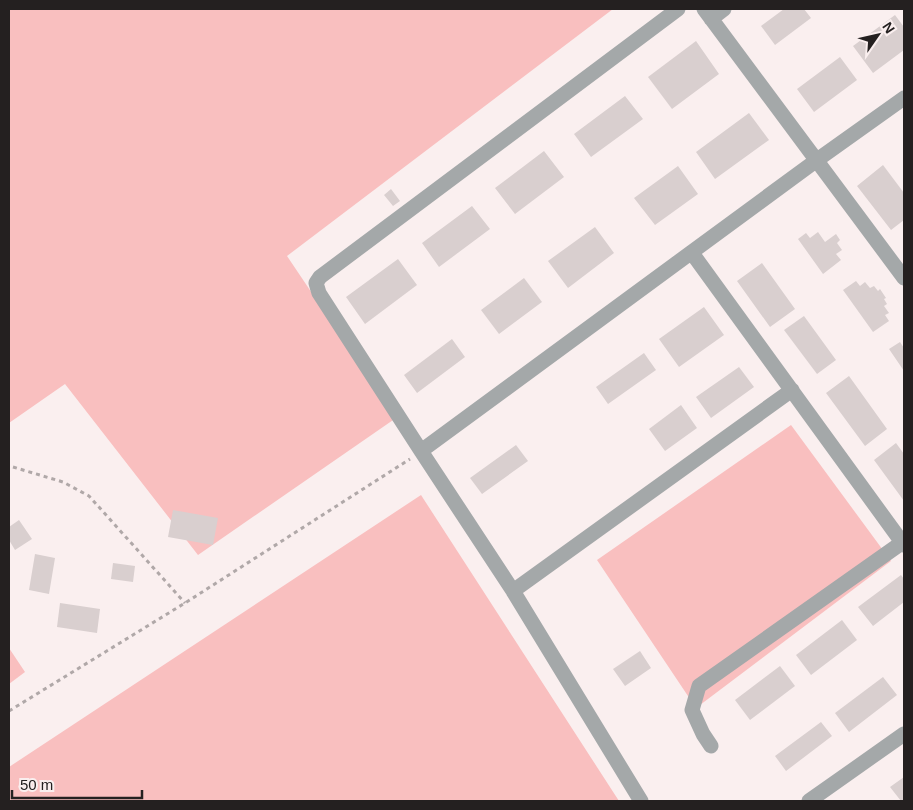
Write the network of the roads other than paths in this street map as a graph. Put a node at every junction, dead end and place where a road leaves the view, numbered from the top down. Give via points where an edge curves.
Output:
1 (678, 9) edge
2 (724, 9) edge
3 (708, 14) edge
4 (904, 98) edge
5 (816, 160) junction
6 (692, 253) junction
7 (904, 278) edge
8 (792, 390) junction
9 (420, 452) junction
10 (904, 544) edge
11 (513, 591) junction
12 (904, 734) edge
13 (711, 746) dead end
14 (641, 801) edge
15 (809, 801) edge

1 - 9 street via 316,283 319,293
2 - 3 street
3 - 5 street
4 - 5 street
5 - 6 street
5 - 7 street
6 - 8 street
6 - 9 street
8 - 10 street
8 - 11 street
9 - 11 street
10 - 13 street via 699,686 692,710
11 - 14 street
12 - 15 street

